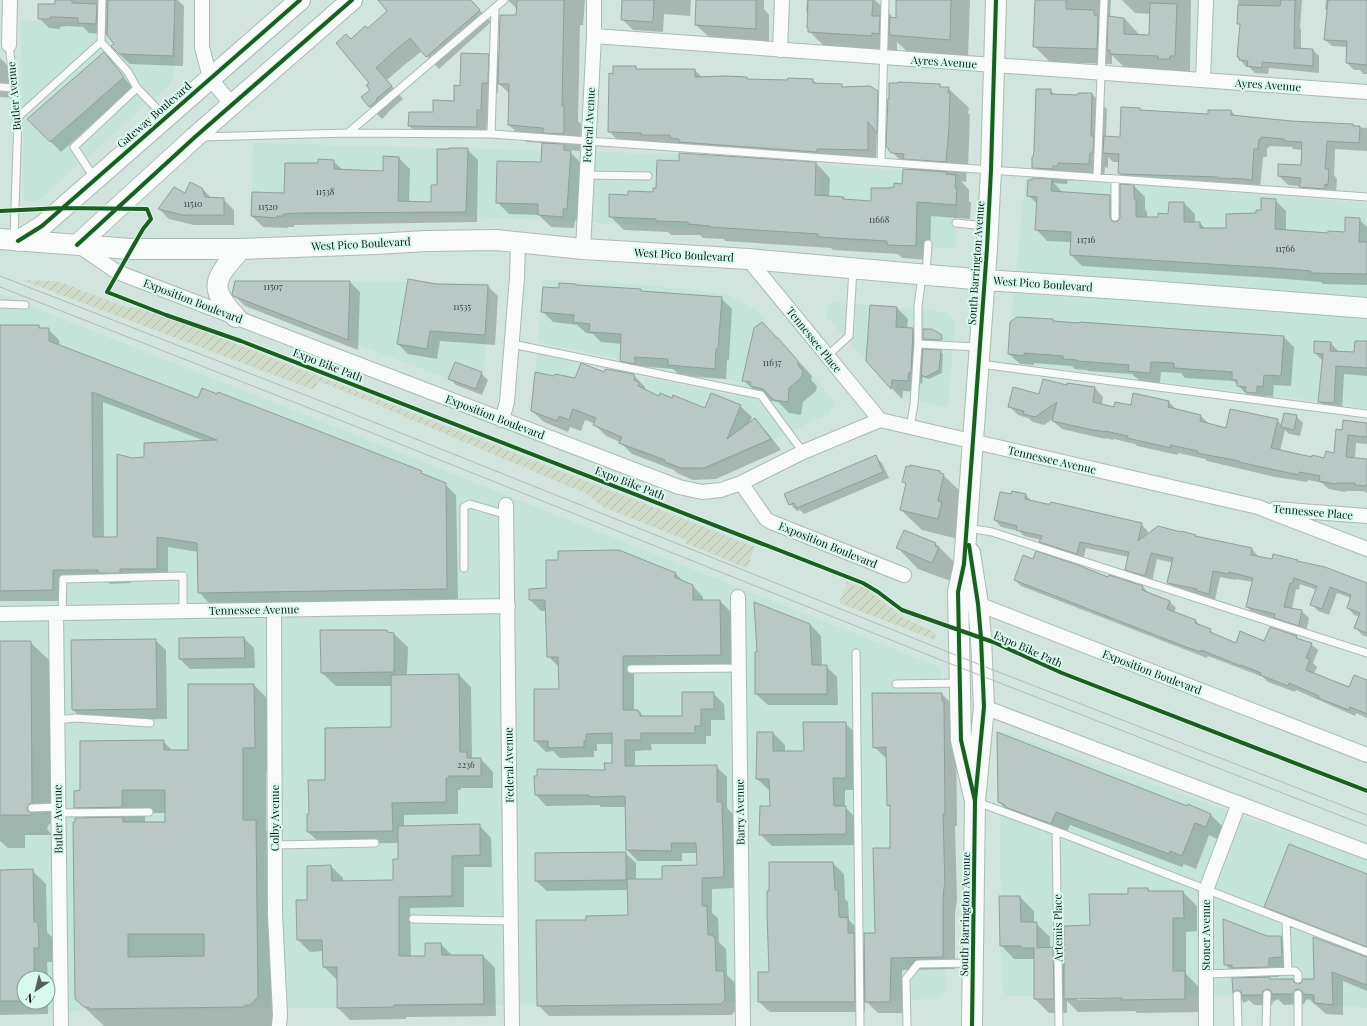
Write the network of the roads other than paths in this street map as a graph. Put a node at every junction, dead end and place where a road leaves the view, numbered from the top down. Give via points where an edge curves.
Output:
1 (10, 0) edge
2 (102, 0) edge
3 (202, 0) edge
4 (300, 0) edge
5 (352, 0) edge
6 (504, 0) edge
7 (594, 0) edge
8 (782, 0) edge
9 (885, 0) edge
10 (996, 0) edge
11 (1104, 0) edge
12 (1206, 0) edge
13 (495, 8) junction
14 (594, 36) junction
15 (101, 42) junction
16 (9, 45) joint
17 (780, 50) junction
18 (884, 57) junction
19 (994, 65) junction
20 (1102, 73) junction
21 (210, 78) junction
22 (1203, 80) junction
23 (0, 87) edge
24 (14, 88) junction
25 (137, 88) junction
26 (1367, 92) edge
27 (232, 105) junction
28 (18, 117) junction
29 (165, 118) junction
30 (348, 133) junction
31 (491, 134) junction
32 (195, 137) junction
33 (588, 141) junction
34 (881, 162) junction
35 (991, 170) junction
36 (587, 175) junction
37 (648, 176) dead end
38 (1097, 178) junction
39 (95, 179) junction
40 (1115, 179) junction
41 (1367, 197) edge
42 (1115, 217) dead end
43 (956, 223) dead end
44 (988, 226) junction
45 (11, 240) edge
46 (518, 242) junction
47 (928, 244) dead end
48 (77, 245) junction
49 (241, 249) junction
50 (583, 249) junction
51 (748, 259) junction
52 (854, 268) junction
53 (924, 275) junction
54 (984, 280) junction
55 (0, 304) edge
56 (25, 305) dead end
57 (1367, 308) edge
58 (236, 317) junction
59 (512, 344) junction
60 (918, 344) junction
61 (827, 356) junction
62 (979, 356) junction
63 (1367, 414) edge
64 (502, 420) junction
65 (880, 420) junction
66 (910, 428) junction
67 (973, 442) junction
68 (803, 452) junction
69 (741, 483) junction
70 (1258, 507) junction
71 (507, 510) joint
72 (1367, 516) edge
73 (966, 528) junction
74 (1367, 549) edge
75 (964, 564) junction
76 (464, 568) dead end
77 (904, 575) dead end
78 (738, 597) dead end
79 (978, 604) junction
80 (508, 606) junction
81 (274, 610) junction
82 (183, 611) junction
83 (59, 613) junction
84 (0, 614) edge
85 (856, 653) dead end
86 (1367, 653) edge
87 (739, 668) junction
88 (631, 669) dead end
89 (960, 683) junction
90 (896, 684) dead end
91 (984, 707) junction
92 (57, 720) junction
93 (150, 723) dead end
94 (961, 740) junction
95 (1367, 755) edge
96 (975, 801) junction
97 (1239, 803) junction
98 (32, 808) dead end
99 (58, 810) junction
100 (149, 812) dead end
101 (1056, 831) junction
102 (375, 843) dead end
103 (275, 845) junction
104 (1367, 852) edge
105 (1206, 890) junction
106 (412, 920) dead end
107 (511, 921) junction
108 (1286, 921) junction
109 (1367, 952) edge
110 (973, 963) junction
111 (1288, 971) junction
112 (1206, 974) junction
113 (1298, 979) dead end
114 (1267, 994) dead end
115 (1298, 994) dead end
116 (1237, 995) dead end
117 (61, 1026) edge
118 (279, 1026) edge
119 (512, 1026) edge
120 (743, 1026) edge
121 (860, 1026) edge
122 (907, 1026) edge
123 (972, 1026) edge
124 (1059, 1026) edge
125 (1206, 1026) edge
126 (1238, 1026) edge
127 (1266, 1026) edge
128 (1298, 1026) edge

1 - 16 street, Butler Avenue
2 - 15 lane
3 - 21 street via 202,47
4 - 21 main road, Gateway Boulevard
5 - 27 main road
6 - 13 lane
7 - 14 street, Federal Avenue
8 - 17 street
9 - 18 lane
10 - 19 main road, South Barrington Avenue
11 - 20 lane
12 - 22 street
13 - 30 lane
13 - 31 lane
14 - 17 street, Ayres Avenue
14 - 33 street, Federal Avenue
15 - 25 lane via 128,72
15 - 28 lane
16 - 24 lane, Butler Avenue
17 - 18 street, Ayres Avenue
18 - 19 street, Ayres Avenue
18 - 34 lane
19 - 20 street, Ayres Avenue
19 - 35 main road, South Barrington Avenue
20 - 22 street, Ayres Avenue
20 - 38 lane
21 - 27 street
21 - 29 main road, Gateway Boulevard
22 - 26 street, Ayres Avenue
23 - 24 lane
24 - 28 lane, Butler Avenue
25 - 29 lane
25 - 39 lane via 74,147
27 - 32 main road
28 - 45 lane, Butler Avenue
29 - 39 main road, Gateway Boulevard
30 - 31 lane
30 - 32 lane
31 - 33 lane
32 - 48 main road
33 - 34 lane
33 - 36 street, Federal Avenue
34 - 35 lane
35 - 38 lane
35 - 44 main road, South Barrington Avenue
36 - 37 lane
36 - 50 street, Federal Avenue
38 - 40 lane
39 - 45 main road, Gateway Boulevard via 42,226
40 - 41 lane
40 - 42 lane
43 - 44 lane
44 - 54 main road, South Barrington Avenue
45 - 48 main road, West Pico Boulevard
46 - 49 main road, West Pico Boulevard via 434,241
46 - 50 main road, West Pico Boulevard
46 - 59 street
47 - 53 lane
48 - 49 main road, West Pico Boulevard via 131,249
48 - 58 street, Exposition Boulevard via 117,272
49 - 58 main road via 223,268 217,288 225,306
50 - 51 main road, West Pico Boulevard
51 - 52 main road, West Pico Boulevard
51 - 61 street, Tennessee Place
52 - 53 main road, West Pico Boulevard
52 - 61 lane via 848,336
53 - 54 main road, West Pico Boulevard
53 - 60 lane via 918,306
54 - 57 main road, West Pico Boulevard
54 - 62 main road, South Barrington Avenue
55 - 56 lane
58 - 64 street, Exposition Boulevard
59 - 64 street via 507,402
59 - 68 lane via 761,395
60 - 62 lane
60 - 66 lane
61 - 65 street, Tennessee Place
62 - 63 lane
62 - 67 main road, South Barrington Avenue
64 - 69 street, Exposition Boulevard via 679,487 702,492 721,490
65 - 66 street, Tennessee Avenue
65 - 68 street
66 - 67 street, Tennessee Avenue
67 - 70 street, Tennessee Avenue
67 - 73 main road, South Barrington Avenue
68 - 69 street
69 - 77 street, Exposition Boulevard via 766,519 771,522
70 - 72 street, Tennessee Place
70 - 74 street, Tennessee Avenue
71 - 76 lane via 470,504 464,507
71 - 80 street, Federal Avenue
73 - 75 main road, South Barrington Avenue
73 - 79 main road, South Barrington Avenue
73 - 86 lane via 992,532
75 - 79 street via 970,595
75 - 89 main road, South Barrington Avenue via 958,592
78 - 87 street, Barry Avenue
79 - 91 main road, South Barrington Avenue
79 - 95 street, Exposition Boulevard
80 - 81 street, Tennessee Avenue
80 - 107 street, Federal Avenue
81 - 82 street, Tennessee Avenue
81 - 103 street, Colby Avenue
82 - 83 street, Tennessee Avenue
82 - 83 lane via 183,576 63,579
83 - 84 street, Tennessee Avenue
83 - 92 street, Butler Avenue
85 - 121 lane
87 - 88 lane
87 - 120 street, Barry Avenue
89 - 90 lane
89 - 94 main road, South Barrington Avenue
91 - 94 main road via 973,716
91 - 96 main road, South Barrington Avenue
91 - 97 street
92 - 93 lane via 75,718
92 - 99 street, Butler Avenue
94 - 96 main road, South Barrington Avenue
96 - 101 lane
96 - 110 main road, South Barrington Avenue
97 - 104 street
97 - 105 street, Stoner Avenue
98 - 99 lane
99 - 100 lane
99 - 117 street, Butler Avenue
101 - 105 lane
101 - 124 lane, Artemis Place
102 - 103 lane
103 - 118 street, Colby Avenue
105 - 108 lane
105 - 112 street, Stoner Avenue
106 - 107 lane
107 - 119 street, Federal Avenue
108 - 109 lane
108 - 111 lane
110 - 122 lane via 918,964 906,979
110 - 123 main road, South Barrington Avenue
111 - 112 lane via 1267,976
111 - 113 lane via 1295,971
112 - 125 street, Stoner Avenue
114 - 127 lane
115 - 128 lane
116 - 126 lane

